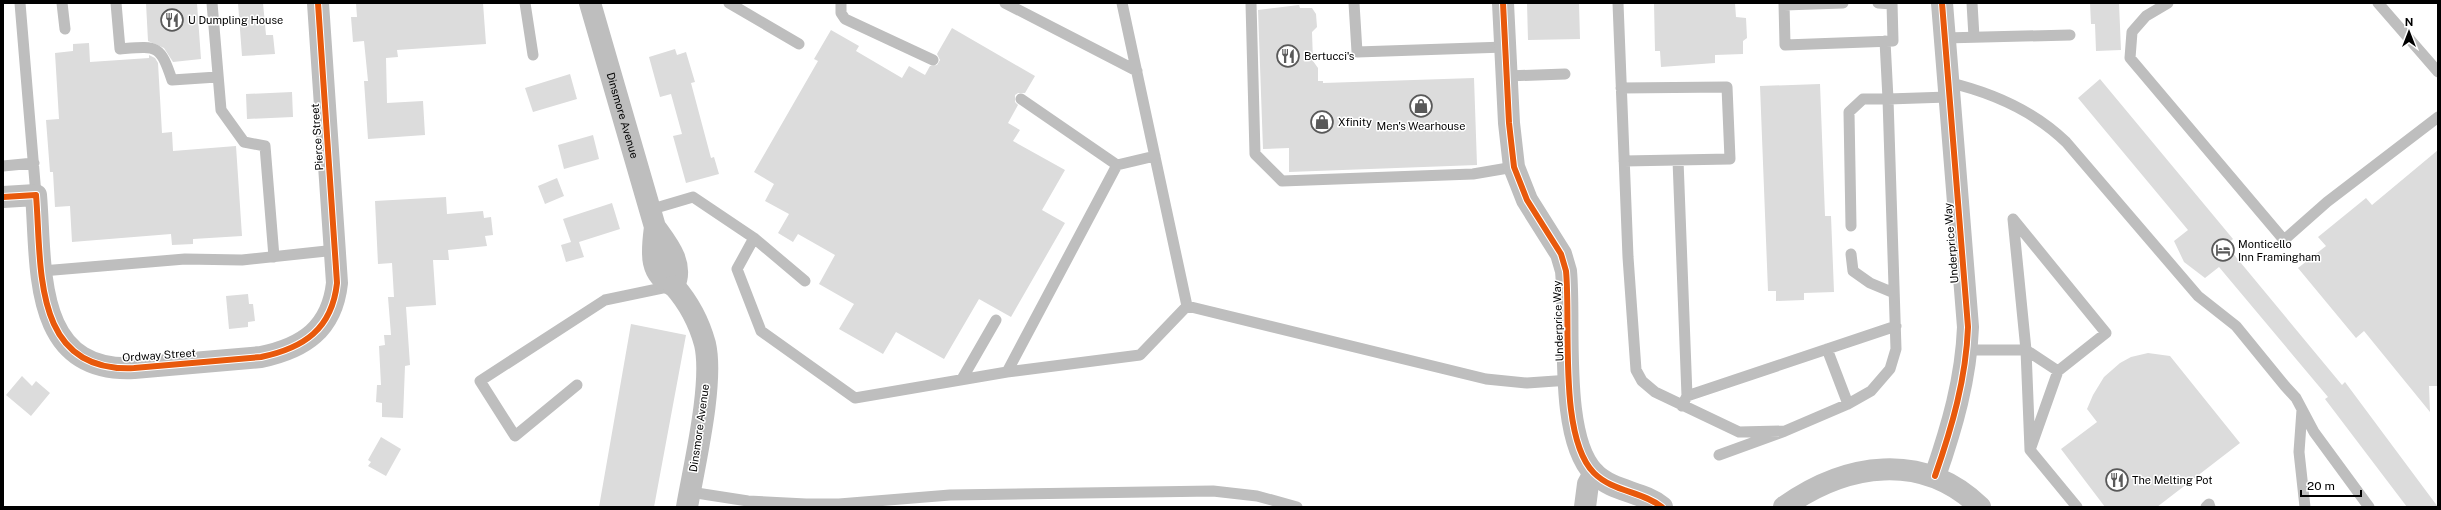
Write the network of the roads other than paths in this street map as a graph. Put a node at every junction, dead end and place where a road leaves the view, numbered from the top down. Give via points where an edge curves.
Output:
1 (20, 3) edge
2 (62, 3) edge
3 (116, 3) edge
4 (212, 3) edge
5 (318, 3) edge
6 (525, 3) edge
7 (590, 3) edge
8 (729, 3) edge
9 (841, 3) edge
10 (1005, 3) edge
11 (1122, 3) edge
12 (1251, 3) edge
13 (1354, 3) edge
14 (1503, 3) edge
15 (1618, 3) edge
16 (1892, 3) edge
17 (1942, 3) edge
18 (1972, 3) edge
19 (2168, 3) edge
20 (2378, 3) edge
21 (1784, 4) edge
22 (1845, 5) edge
23 (1875, 5) edge
24 (65, 28) dead end
25 (2070, 34) dead end
26 (1974, 37) junction
27 (1944, 38) junction
28 (1885, 41) junction
29 (799, 44) dead end
30 (1505, 47) junction
31 (533, 55) dead end
32 (933, 60) dead end
33 (1137, 71) junction
34 (2438, 72) edge
35 (1565, 74) dead end
36 (1507, 76) junction
37 (217, 77) junction
38 (1621, 88) junction
39 (1947, 89) junction
40 (1021, 99) dead end
41 (1888, 99) junction
42 (2438, 117) edge
43 (1155, 156) junction
44 (1678, 160) junction
45 (1624, 161) junction
46 (34, 162) junction
47 (1117, 165) junction
48 (3, 166) edge
49 (1514, 167) junction
50 (36, 195) junction
51 (3, 197) edge
52 (652, 219) junction
53 (1850, 226) dead end
54 (754, 238) junction
55 (1851, 254) dead end
56 (274, 257) junction
57 (336, 260) junction
58 (42, 271) junction
59 (805, 281) dead end
60 (674, 286) junction
61 (1894, 292) junction
62 (1187, 306) junction
63 (996, 320) dead end
64 (1896, 326) junction
65 (1827, 349) junction
66 (1967, 350) junction
67 (2026, 350) junction
68 (2058, 371) junction
69 (1007, 372) junction
70 (962, 379) junction
71 (1570, 380) junction
72 (576, 385) dead end
73 (1685, 401) junction
74 (1848, 404) junction
75 (2302, 410) junction
76 (1785, 431) junction
77 (2030, 450) junction
78 (1719, 455) dead end
79 (1594, 473) junction
80 (1935, 476) junction
81 (688, 500) edge
82 (1297, 507) edge
83 (1585, 507) edge
84 (1662, 507) edge
85 (1784, 507) edge
86 (1980, 507) edge
87 (2077, 507) edge
88 (2206, 507) edge
89 (2210, 507) edge
90 (2304, 507) edge
91 (2368, 507) edge

1 - 46 lane
2 - 24 lane
3 - 37 lane via 120,49 148,47 158,51 165,58 172,80
4 - 37 lane
5 - 57 street, Pierce Street
6 - 31 lane
7 - 52 street, Dinsmore Avenue
8 - 29 lane
9 - 32 lane via 841,13 845,18
10 - 33 lane
11 - 33 lane
12 - 49 lane via 1255,154 1282,181 1473,174
13 - 30 lane via 1357,52
14 - 30 street, Underprice Way
15 - 38 lane
16 - 23 lane
16 - 28 lane via 1894,41
17 - 27 street, Underprice Way
18 - 26 lane
19 - 42 lane via 2146,16 2132,32 2130,58 2284,240 2327,202
20 - 34 lane
21 - 22 lane
21 - 28 lane via 1785,45
25 - 26 lane
26 - 27 lane
27 - 39 street, Underprice Way
28 - 41 lane
30 - 36 street, Underprice Way
33 - 43 lane
35 - 36 lane
36 - 49 street, Underprice Way
37 - 56 lane via 222,114 244,142 264,146
38 - 44 lane via 1727,87 1730,158
38 - 45 lane
39 - 41 lane
39 - 66 street, Underprice Way via 1966,298
39 - 75 lane via 1986,93 2052,128 2198,296 2236,326 2296,398
40 - 47 lane
41 - 53 lane via 1863,99 1848,112
41 - 61 lane
43 - 47 lane
43 - 62 lane
44 - 45 lane
44 - 73 lane
45 - 73 lane via 1636,370 1642,381 1655,392
46 - 48 lane
46 - 50 lane
47 - 69 lane
49 - 71 street, Underprice Way via 1527,200 1562,254 1566,271
50 - 51 street
50 - 58 street, Ordway Street
52 - 54 lane via 693,197
52 - 60 street, Dinsmore Avenue via 654,266 664,282
54 - 59 lane
54 - 70 lane via 737,269 761,331 855,398
55 - 61 lane via 1853,271 1870,283
56 - 57 lane
56 - 58 lane via 232,261 185,259
57 - 58 street, Ordway Street via 335,296 328,315 311,336 293,348 251,358 127,368 106,366 91,361 78,354 63,340 48,314
60 - 72 lane via 605,300 480,381 515,436
60 - 81 street, Dinsmore Avenue via 692,310 705,346 705,388
61 - 64 lane
62 - 69 lane via 1140,355
62 - 71 lane via 1486,379 1527,383
63 - 70 lane
64 - 65 lane
64 - 74 lane via 1896,349 1890,369 1872,391
65 - 73 lane
65 - 74 lane
66 - 67 lane
66 - 80 street, Underprice Way via 1953,424
67 - 68 lane
67 - 68 lane via 2013,219 2106,333
67 - 77 lane
68 - 77 lane
69 - 70 lane
71 - 79 street, Underprice Way via 1574,432 1579,450
73 - 76 lane via 1739,432
74 - 76 lane
75 - 90 lane via 2298,452
75 - 91 lane via 2314,432
76 - 78 lane
77 - 87 lane
79 - 83 street via 1588,484
79 - 84 street, Underprice Way via 1607,482
80 - 85 street via 1899,470 1858,472 1836,477 1816,486
80 - 86 street via 1956,487
81 - 82 lane via 839,504 950,495 1213,491 1257,496
88 - 89 lane via 2209,504

